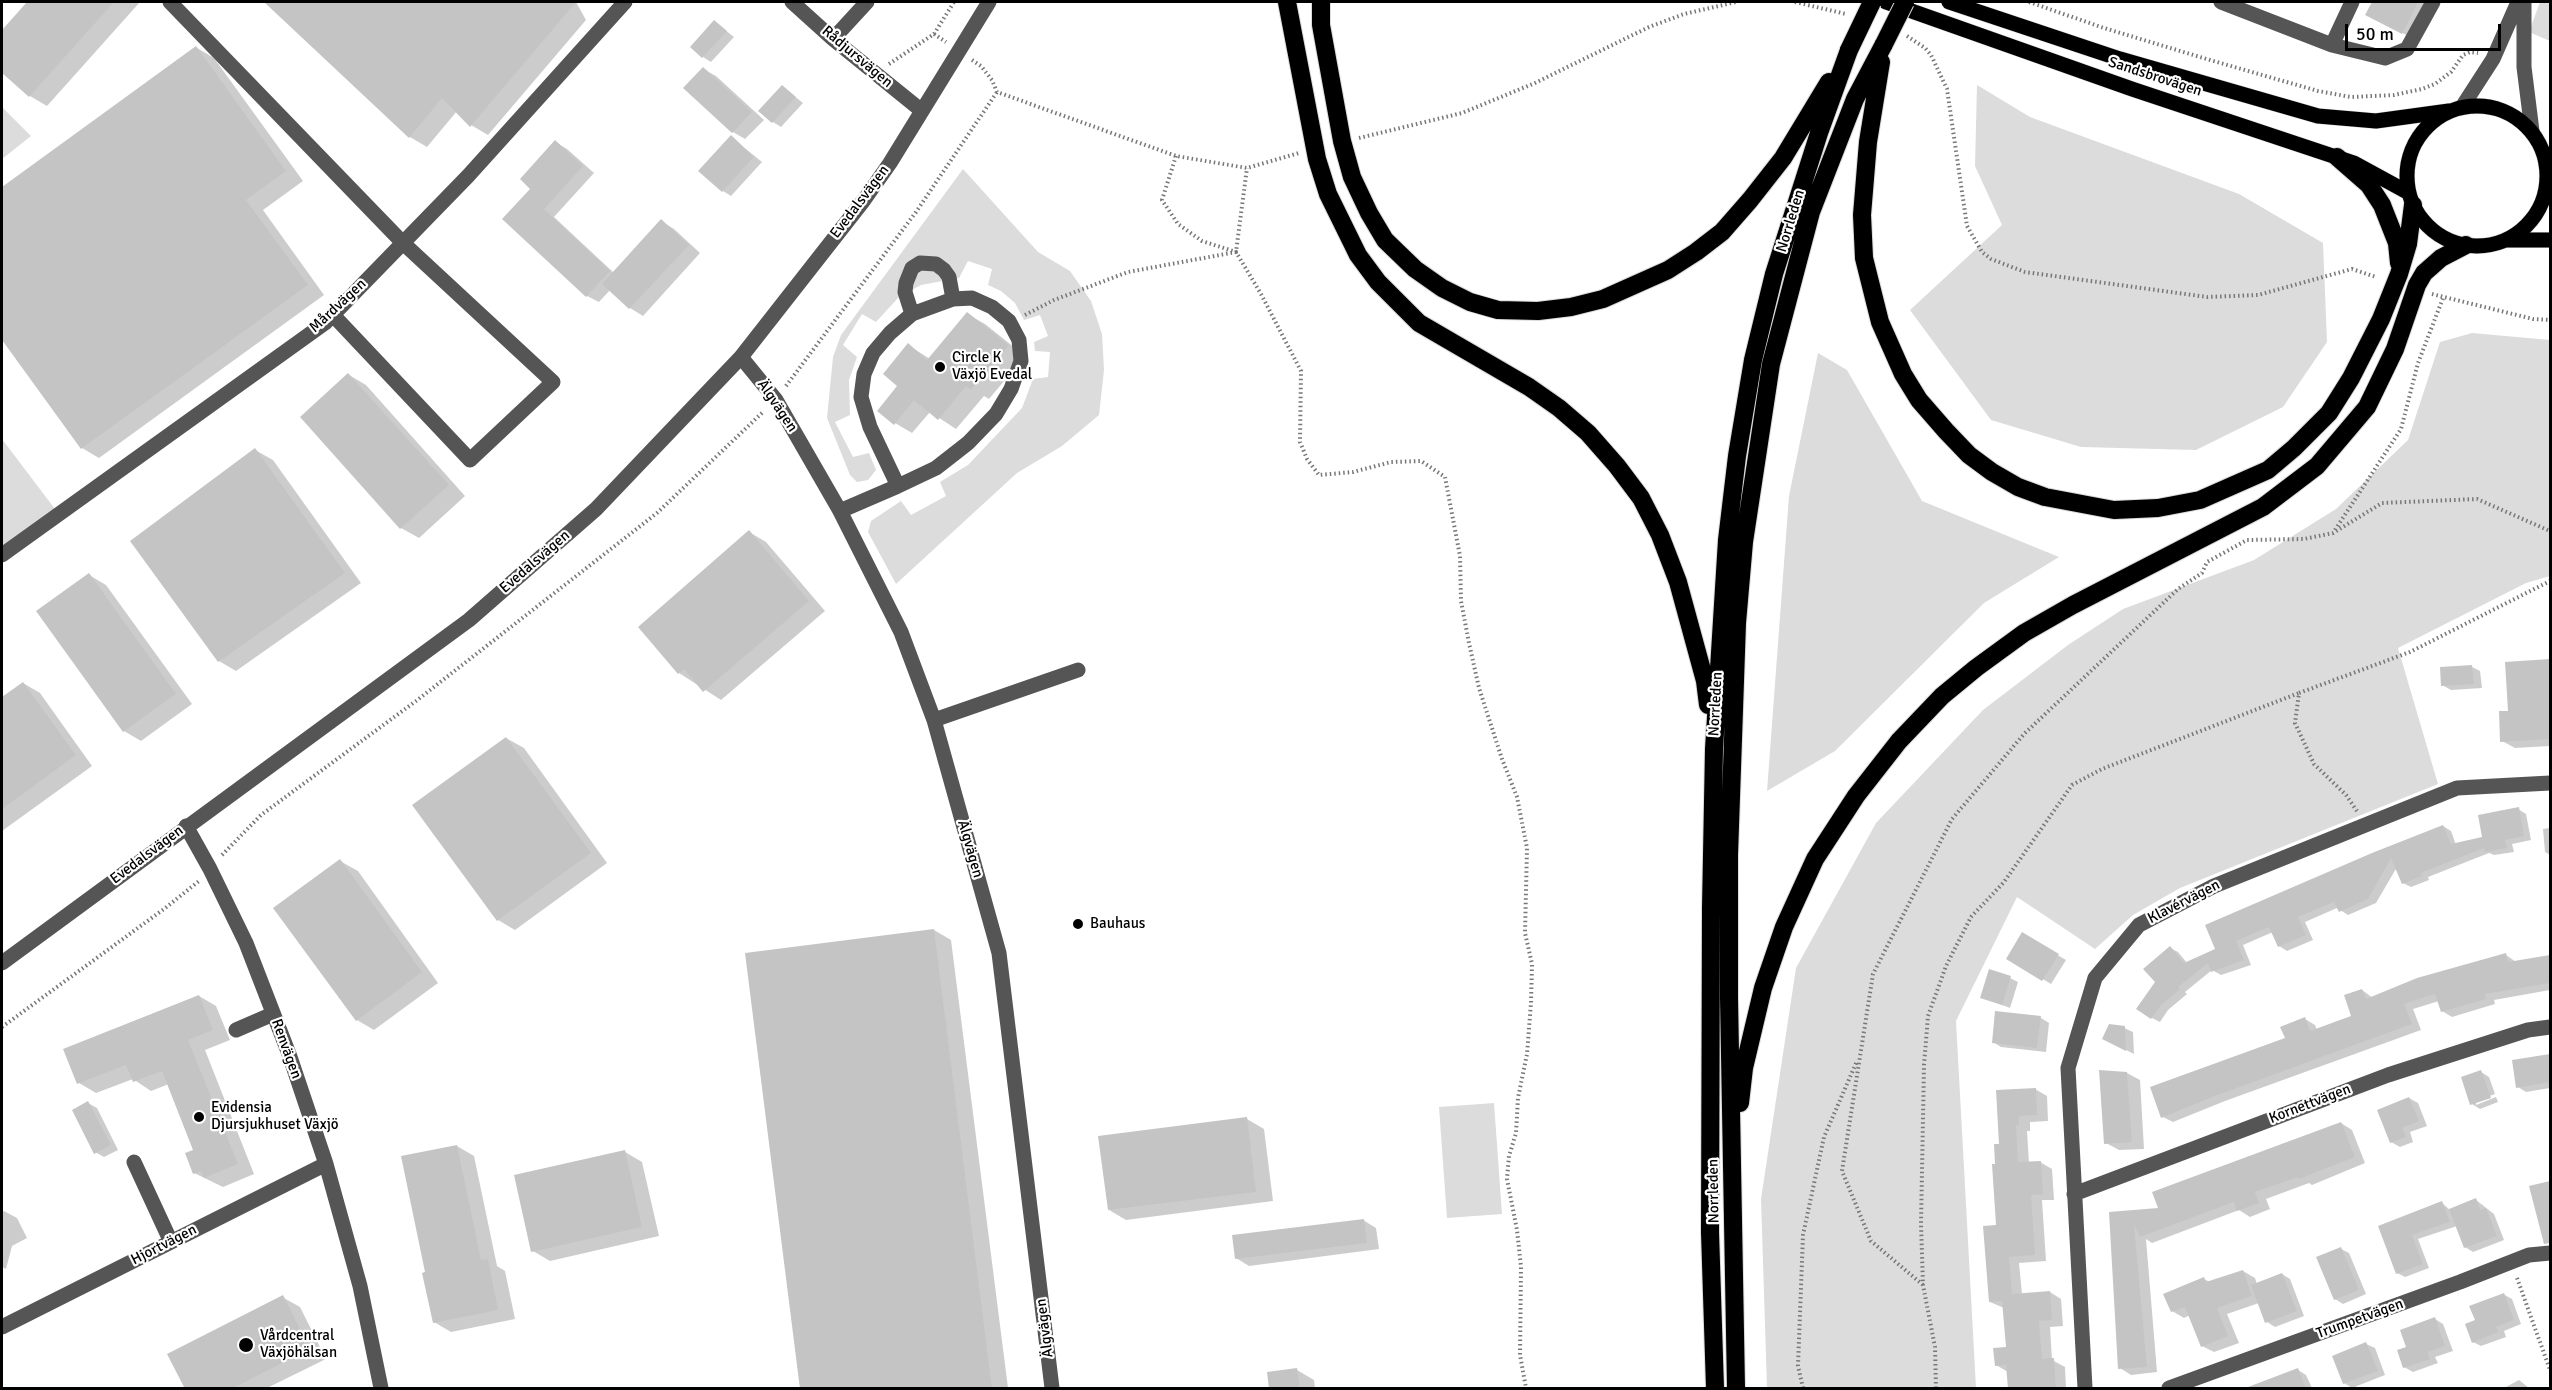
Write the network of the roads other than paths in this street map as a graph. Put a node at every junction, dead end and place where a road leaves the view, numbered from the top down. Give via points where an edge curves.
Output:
1 (170, 2) edge
2 (625, 2) edge
3 (792, 2) edge
4 (867, 2) edge
5 (989, 2) edge
6 (998, 2) edge
7 (1287, 2) edge
8 (1321, 2) edge
9 (1872, 2) edge
10 (1886, 2) edge
11 (1905, 2) edge
12 (1949, 2) edge
13 (2352, 2) edge
14 (2433, 2) edge
15 (2518, 2) edge
16 (2524, 2) edge
17 (2229, 3) edge
18 (833, 39) junction
19 (1884, 44) junction
20 (2331, 45) junction
21 (1849, 50) junction
22 (960, 52) junction
23 (2456, 109) junction
24 (922, 111) junction
25 (2532, 131) junction
26 (2547, 156) edge
27 (2337, 157) junction
28 (2411, 199) junction
29 (2507, 240) junction
30 (2550, 240) edge
31 (403, 243) junction
32 (2466, 245) junction
33 (2399, 274) junction
34 (953, 299) junction
35 (912, 314) junction
36 (333, 315) junction
37 (741, 357) junction
38 (898, 486) junction
39 (840, 511) junction
40 (2, 555) edge
41 (1078, 670) dead end
42 (934, 720) junction
43 (1714, 749) junction
44 (2550, 783) edge
45 (186, 826) junction
46 (2, 963) edge
47 (273, 1014) junction
48 (2550, 1027) edge
49 (236, 1030) dead end
50 (134, 1162) dead end
51 (326, 1164) junction
52 (1732, 1164) junction
53 (2074, 1194) junction
54 (171, 1242) junction
55 (2550, 1252) edge
56 (2, 1327) edge
57 (381, 1389) edge
58 (1052, 1389) edge
59 (1715, 1389) edge
60 (1736, 1389) edge
61 (2085, 1389) edge
62 (2169, 1389) edge

1 - 31 street
2 - 31 street, Mårdvägen
3 - 18 street, Rådjursvägen
4 - 18 street
5 - 22 street, Evedalsvägen
6 - 22 street, Evedalsvägen
7 - 43 highway via 1317,159 1328,194 1358,255 1378,282 1419,323 1529,387 1588,432 1641,498 1678,582 1705,681
8 - 21 highway via 1342,141 1352,177 1374,222 1385,240 1414,269 1470,302 1498,310 1538,311 1602,299 1668,270 1696,252 1722,232 1782,158
9 - 21 highway, bridge
10 - 27 main road, Sandsbrovägen
11 - 19 highway, Norrleden, bridge
12 - 23 main road, Sandsbrovägen via 2120,59 2318,116 2376,121
13 - 20 street
14 - 20 street via 2407,50 2385,58
15 - 23 street via 2493,58
16 - 25 street via 2524,67
17 - 20 street
18 - 24 street, Rådjursvägen
19 - 33 highway via 1868,142 1862,215 1864,258 1880,322 1919,400 1969,455 2018,487 2062,501 2114,510 2158,508 2200,500 2268,470 2329,413 2381,319
19 - 52 highway, Norrleden via 1855,99 1811,213 1771,364 1749,500 1737,623 1729,843
21 - 43 highway, Norrleden via 1791,217 1753,360 1727,540
22 - 24 street, Evedalsvägen
23 - 25 main road via 2478,105 2507,112
23 - 28 main road via 2423,130 2413,146 2408,164
24 - 37 street, Evedalsvägen via 864,200
25 - 26 main road
26 - 29 main road via 2547,187 2542,203 2521,231
27 - 28 main road, Sandsbrovägen via 2378,174
27 - 33 highway via 2369,185 2382,205 2397,243
28 - 32 main road via 2435,232
28 - 33 highway via 2408,244
29 - 30 main road
29 - 32 main road
31 - 36 street, Mårdvägen
31 - 36 street via 553,382 470,460
32 - 52 highway via 2441,258 2424,273 2395,349 2367,407 2317,466 2264,507 2024,633 1942,696 1899,741 1856,796 1815,859 1785,927 1763,988 1744,1068
34 - 35 street
34 - 35 street via 944,270 936,264 920,262 912,268 906,283
34 - 38 street via 972,298 1009,321 1018,340 1021,361 996,414 952,457
35 - 38 street via 873,353 864,374 861,397 870,427
36 - 40 street, Mårdvägen
37 - 39 street, Älgvägen via 776,400
37 - 45 street, Evedalsvägen via 596,509 469,620
38 - 39 street
39 - 42 street, Älgvägen via 901,632
41 - 42 street
42 - 58 street, Älgvägen via 999,953
43 - 59 highway, Norrleden via 1710,1116
44 - 53 street, Klavérvägen via 2457,788 2214,886 2139,925 2096,978 2068,1068
45 - 46 street, Evedalsvägen
45 - 47 street, Renvägen via 246,943
47 - 49 street
47 - 51 street, Renvägen
48 - 53 street, Kornettvägen via 2528,1030 2388,1075
50 - 54 street
51 - 54 street, Hjortvägen
51 - 57 street, Renvägen via 360,1286
52 - 60 highway, Norrleden
53 - 61 street, Klavérvägen
54 - 56 street, Hjortvägen
55 - 62 street, Trumpetvägen via 2529,1255

